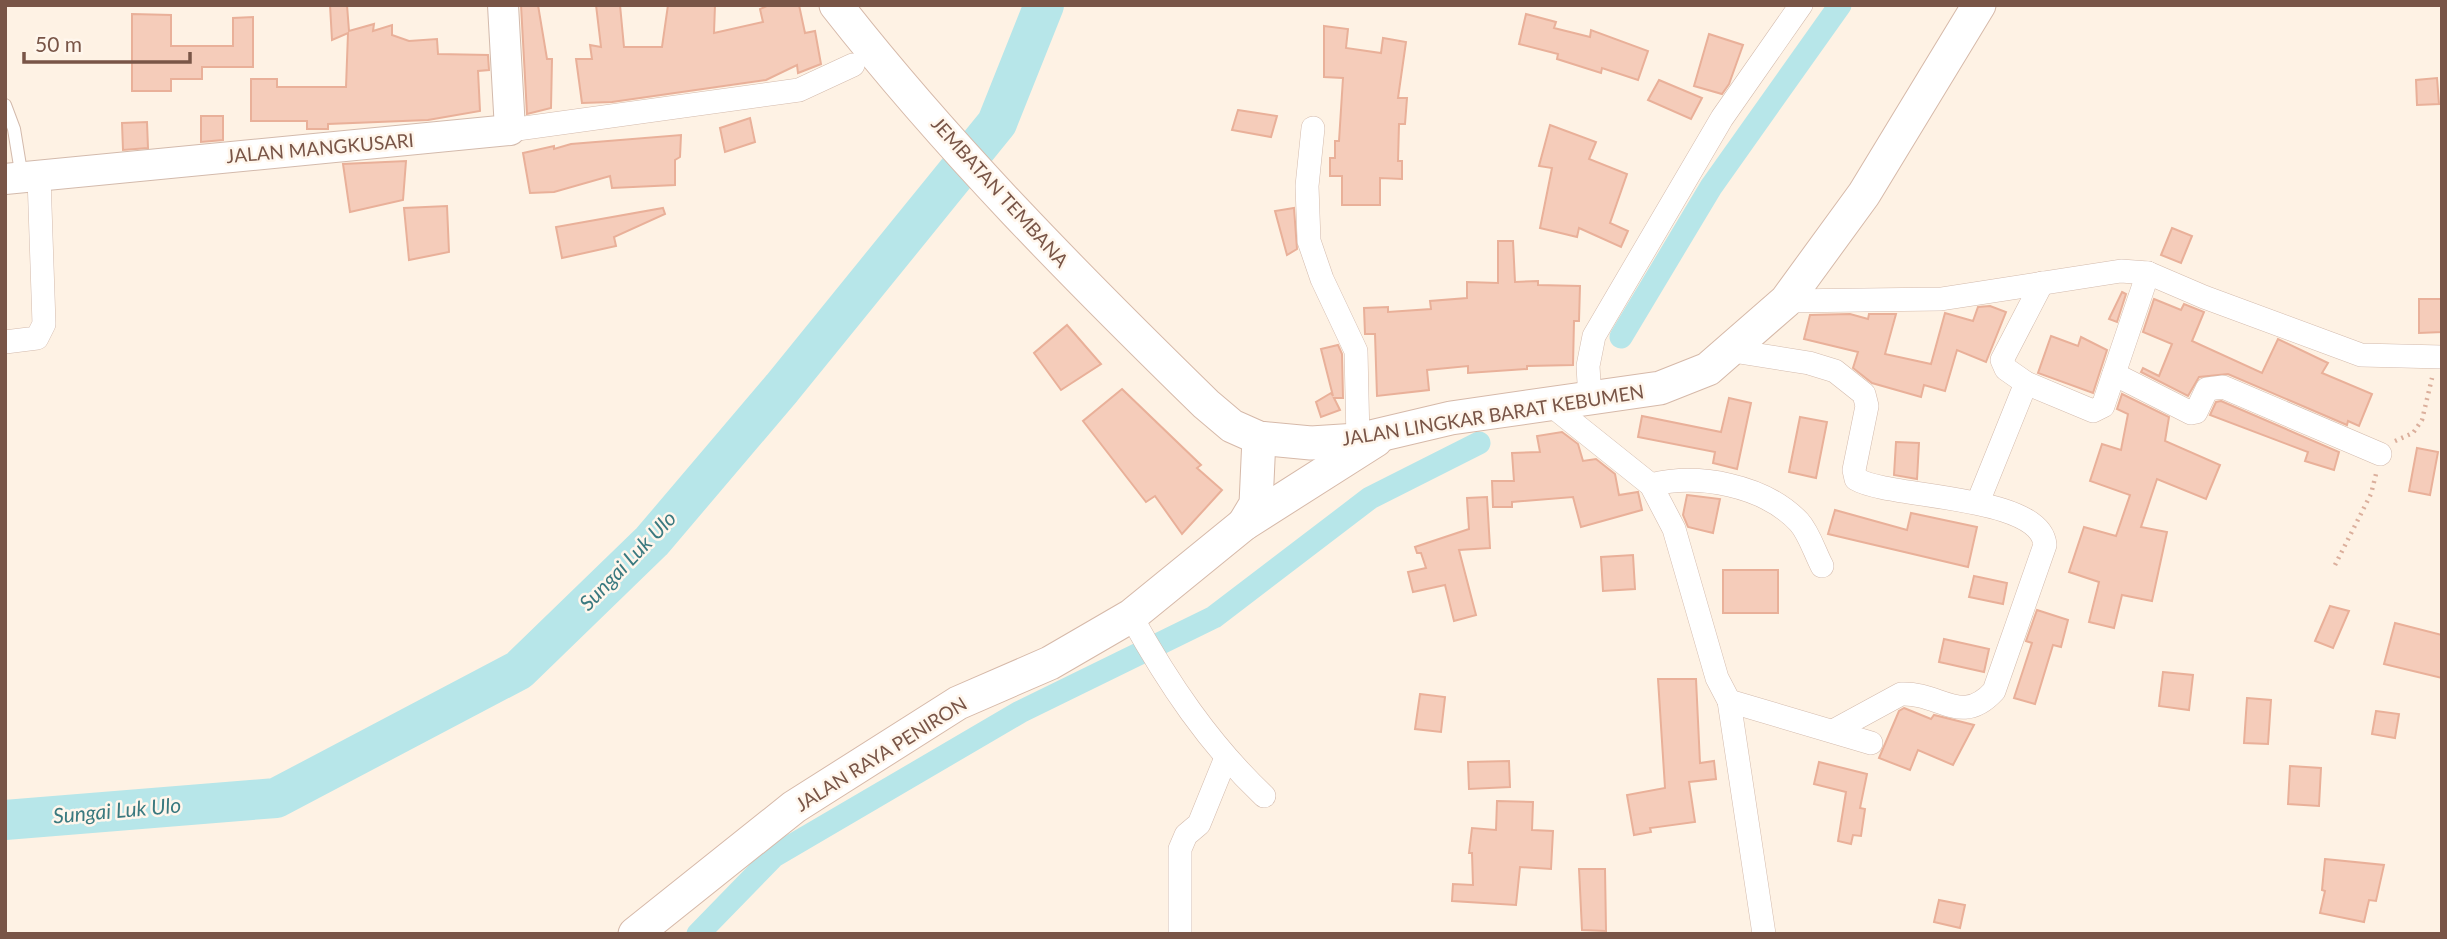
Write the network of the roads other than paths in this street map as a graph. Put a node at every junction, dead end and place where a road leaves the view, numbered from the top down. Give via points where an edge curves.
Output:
1 (503, 5) edge
2 (836, 5) edge
3 (1801, 5) edge
4 (1979, 5) edge
5 (853, 65) dead end
6 (5, 105) edge
7 (1312, 128) dead end
8 (510, 130) junction
9 (22, 178) edge
10 (2148, 273) junction
11 (2042, 282) junction
12 (1786, 301) junction
13 (1116, 316) joint
14 (5, 342) edge
15 (1733, 351) junction
16 (2442, 357) edge
17 (2114, 374) junction
18 (2026, 383) junction
19 (1590, 400) junction
20 (1551, 405) junction
21 (1393, 430) junction
22 (1259, 438) junction
23 (1358, 440) junction
24 (2381, 454) dead end
25 (1651, 485) junction
26 (1978, 502) junction
27 (1244, 524) junction
28 (1822, 566) dead end
29 (1131, 616) junction
30 (1729, 701) junction
31 (1833, 731) junction
32 (1871, 743) dead end
33 (1225, 760) junction
34 (1264, 796) dead end
35 (635, 934) edge
36 (1180, 934) edge
37 (1764, 934) edge

1 - 8 street
2 - 13 main road, JEMBATAN TEMBANA via 996,191
3 - 19 street via 1722,118 1594,337 1588,366
4 - 12 main road, JALAN LINGKAR BARAT KEBUMEN via 1864,194
5 - 8 street via 799,90
6 - 9 lane
7 - 23 street via 1309,241 1356,351
8 - 9 street, JALAN MANGKUSARI
9 - 14 street via 44,324 37,338
10 - 11 street via 2121,271
10 - 16 street via 2361,355
10 - 17 street
11 - 12 street via 1941,299
11 - 18 street via 2002,360 2006,369
12 - 15 main road, JALAN LINGKAR BARAT KEBUMEN
13 - 22 main road, JALAN LINGKAR BARAT KEBUMEN via 1224,419
15 - 19 main road, JALAN LINGKAR BARAT KEBUMEN via 1708,369 1660,387 1623,390
15 - 26 street via 1835,371 1864,394 1867,406 1854,470 1862,483
17 - 18 street via 2103,405 2092,411
17 - 24 street via 2191,412 2196,412 2207,389 2222,387
18 - 26 street
19 - 20 main road, JALAN LINGKAR BARAT KEBUMEN
20 - 21 main road, JALAN LINGKAR BARAT KEBUMEN
20 - 25 street
21 - 23 main road, JALAN LINGKAR BARAT KEBUMEN
21 - 27 main road, JALAN RAYA PENIRON
22 - 23 main road, JALAN LINGKAR BARAT KEBUMEN via 1311,443
22 - 27 main road, JALAN RAYA PENIRON via 1256,504
25 - 28 street via 1698,478 1757,495 1801,524
25 - 30 street via 1674,529 1717,678
26 - 31 street via 2034,524 2045,536 1994,691 1972,708 1902,694
27 - 29 main road, JALAN RAYA PENIRON
29 - 33 street via 1165,677
29 - 35 main road, JALAN RAYA PENIRON via 1050,663 958,703 794,807
30 - 31 street
30 - 37 street
31 - 32 street
33 - 34 street
33 - 36 street via 1199,824 1186,835 1180,849

